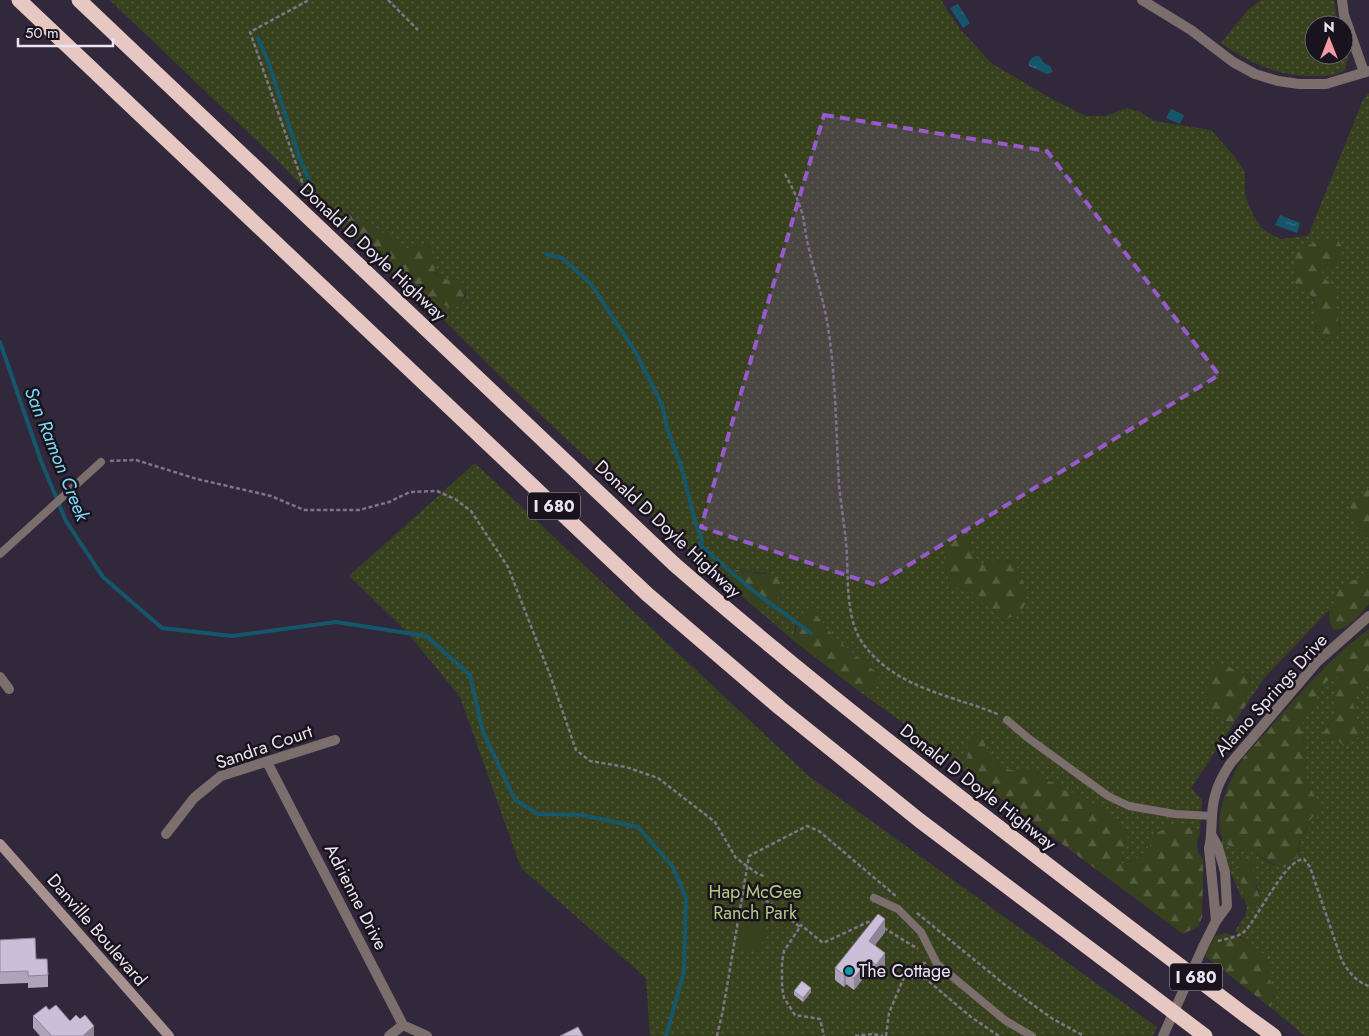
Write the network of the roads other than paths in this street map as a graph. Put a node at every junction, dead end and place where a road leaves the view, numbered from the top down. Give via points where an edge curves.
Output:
1 (19, 0) edge
2 (79, 0) edge
3 (1142, 0) edge
4 (1342, 0) edge
5 (1366, 72) edge
6 (100, 462) road end
7 (0, 554) edge
8 (1369, 616) edge
9 (0, 677) edge
10 (10, 689) dead end
11 (1007, 720) road end
12 (335, 740) dead end
13 (267, 762) junction
14 (1212, 816) junction
15 (166, 834) dead end
16 (1212, 836) junction
17 (0, 844) edge
18 (874, 898) dead end
19 (1216, 920) junction
20 (403, 1024) junction
21 (169, 1036) edge
22 (389, 1036) edge
23 (427, 1036) edge
24 (1032, 1036) edge
25 (1162, 1036) edge
26 (1205, 1036) edge
27 (1274, 1036) edge

1 - 26 highway, I 680, bridge via 647,594 780,708 919,820
2 - 27 highway, Donald D Doyle Highway / I 680, bridge via 674,564 812,681 938,781
3 - 5 street via 1255,74 1299,84 1326,84
4 - 5 street via 1344,14
6 - 7 lane
8 - 14 street, Alamo Springs Drive via 1317,662 1230,764 1218,782
9 - 10 street
11 - 14 lane via 1108,796 1129,806 1174,814
12 - 13 street, Sandra Court
13 - 15 street, Sandra Court via 221,776 194,798
13 - 20 street, Adrienne Drive
14 - 16 street, Alamo Springs Drive
16 - 19 street, Alamo Springs Drive via 1208,848
16 - 19 street, Alamo Springs Drive via 1226,879 1227,906
17 - 21 main road, Danville Boulevard
18 - 24 lane via 898,909 921,932 938,964 1006,1021
19 - 25 street, Alamo Springs Drive
20 - 22 street
20 - 23 street

